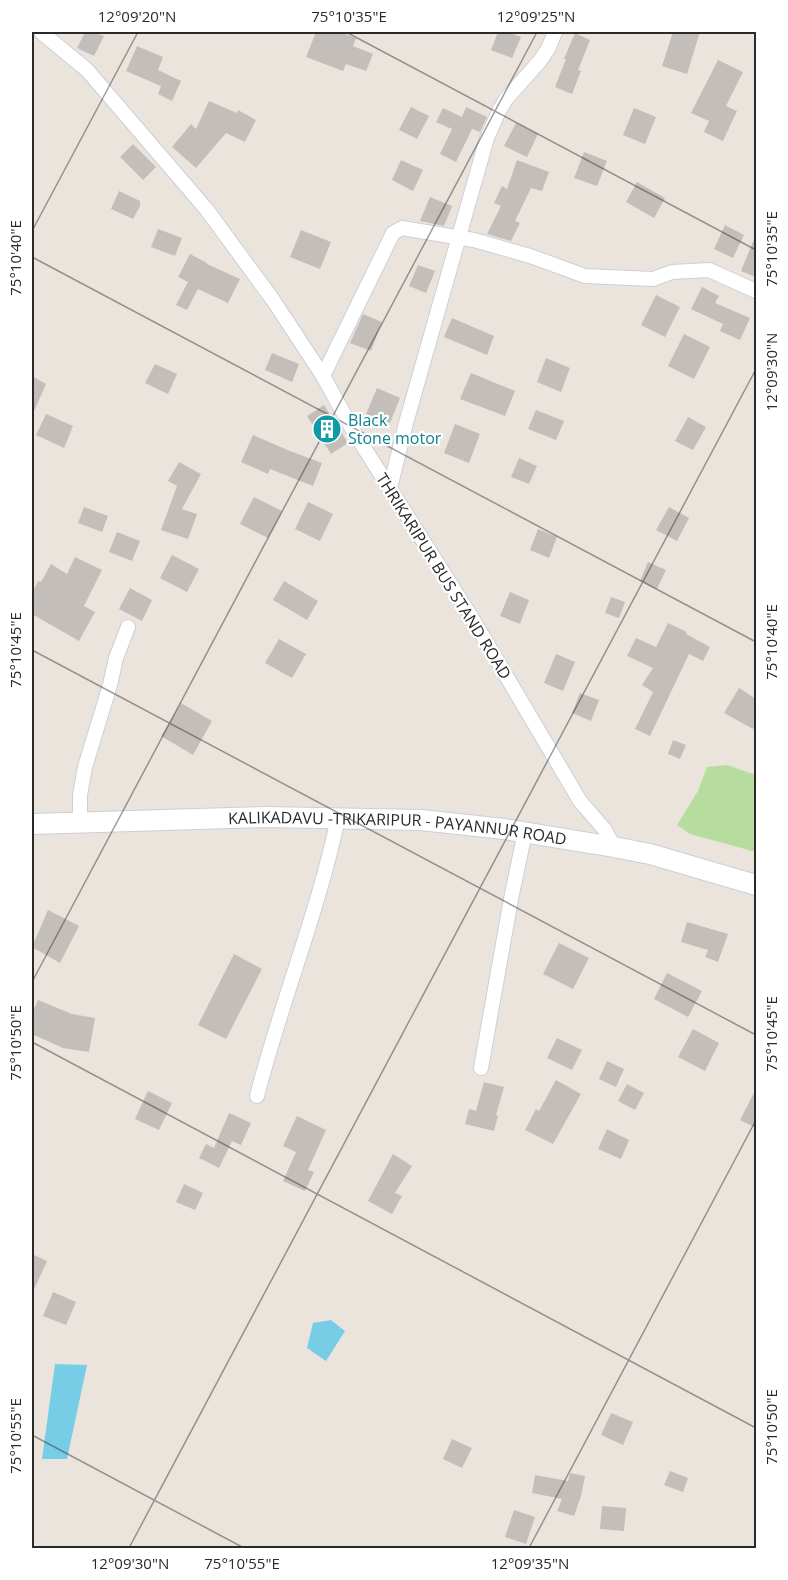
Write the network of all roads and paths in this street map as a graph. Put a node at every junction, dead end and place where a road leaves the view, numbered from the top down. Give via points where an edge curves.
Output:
1 (41, 32) edge
2 (555, 32) edge
3 (459, 237) junction
4 (756, 291) edge
5 (323, 376) junction
6 (390, 488) junction
7 (128, 627) dead end
8 (338, 818) junction
9 (80, 823) junction
10 (32, 824) edge
11 (525, 832) junction
12 (614, 847) junction
13 (756, 885) edge
14 (481, 1068) dead end
15 (257, 1096) dead end

1 - 5 street, THRIKARIPUR BUS STAND ROAD via 87,70 207,210
2 - 3 street via 539,62 499,111 487,138
3 - 4 street via 585,276 653,279 672,272 709,270
3 - 5 street via 402,228 393,233
3 - 6 street
5 - 6 street, THRIKARIPUR BUS STAND ROAD
6 - 12 street, THRIKARIPUR BUS STAND ROAD via 580,801
7 - 9 street via 85,767
8 - 9 main road, KALIKADAVU -TRIKARIPUR - PAYANNUR ROAD
8 - 11 main road, KALIKADAVU -TRIKARIPUR - PAYANNUR ROAD via 421,820
8 - 15 street via 329,861
9 - 10 main road, KALIKADAVU -TRIKARIPUR - PAYANNUR ROAD
11 - 12 main road, KALIKADAVU -TRIKARIPUR - PAYANNUR ROAD
11 - 14 street
12 - 13 main road, KALIKADAVU -TRIKARIPUR - PAYANNUR ROAD

